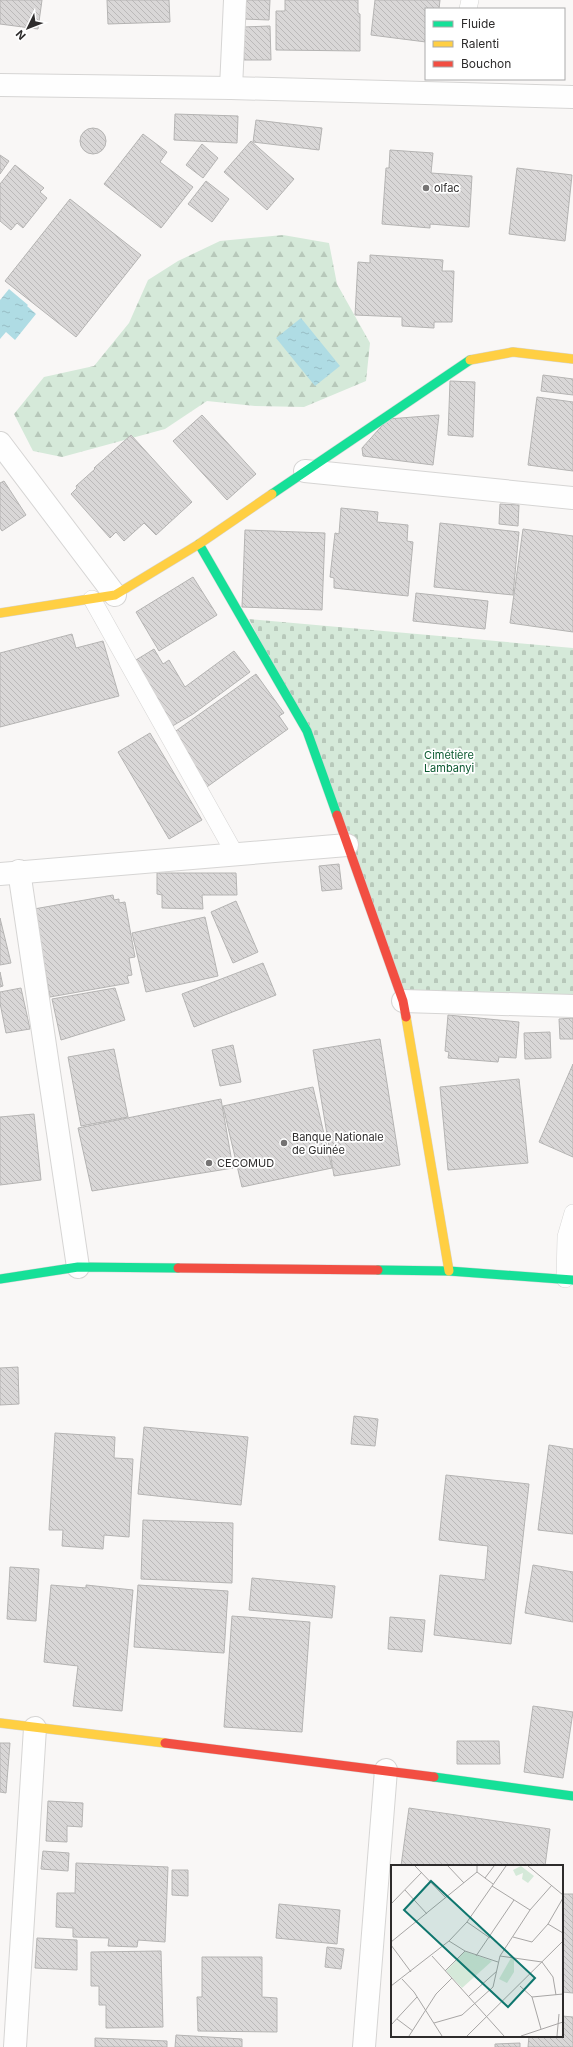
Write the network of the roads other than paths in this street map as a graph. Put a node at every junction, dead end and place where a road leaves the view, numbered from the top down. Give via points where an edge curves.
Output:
1 (235, 0) edge
2 (0, 85) edge
3 (451, 86) edge
4 (231, 88) junction
5 (573, 97) edge
6 (573, 359) edge
7 (0, 443) edge
8 (305, 471) junction
9 (573, 498) edge
10 (200, 544) junction
11 (115, 596) junction
12 (92, 599) junction
13 (0, 613) edge
14 (348, 845) junction
15 (235, 854) junction
16 (10, 872) edge
17 (403, 1001) junction
18 (573, 1006) edge
19 (573, 1213) edge
20 (78, 1267) junction
21 (450, 1271) junction
22 (0, 1279) edge
23 (569, 1279) edge
24 (0, 1723) edge
25 (35, 1728) junction
26 (386, 1770) junction
27 (573, 1796) edge
28 (15, 2047) edge
29 (364, 2047) edge

1 - 4 street
2 - 4 street
3 - 4 street
3 - 5 street
6 - 8 street via 513,352 467,361
7 - 11 street
8 - 9 street
8 - 10 street
10 - 11 street
10 - 14 street via 307,731
11 - 12 street
12 - 13 street
12 - 15 lane
14 - 15 street
14 - 17 street
15 - 16 street
16 - 20 street
17 - 18 street
17 - 21 street
19 - 23 lane via 566,1237
20 - 21 street
20 - 22 street
21 - 23 street
24 - 25 street
25 - 26 street
25 - 28 street
26 - 27 street
26 - 29 street

